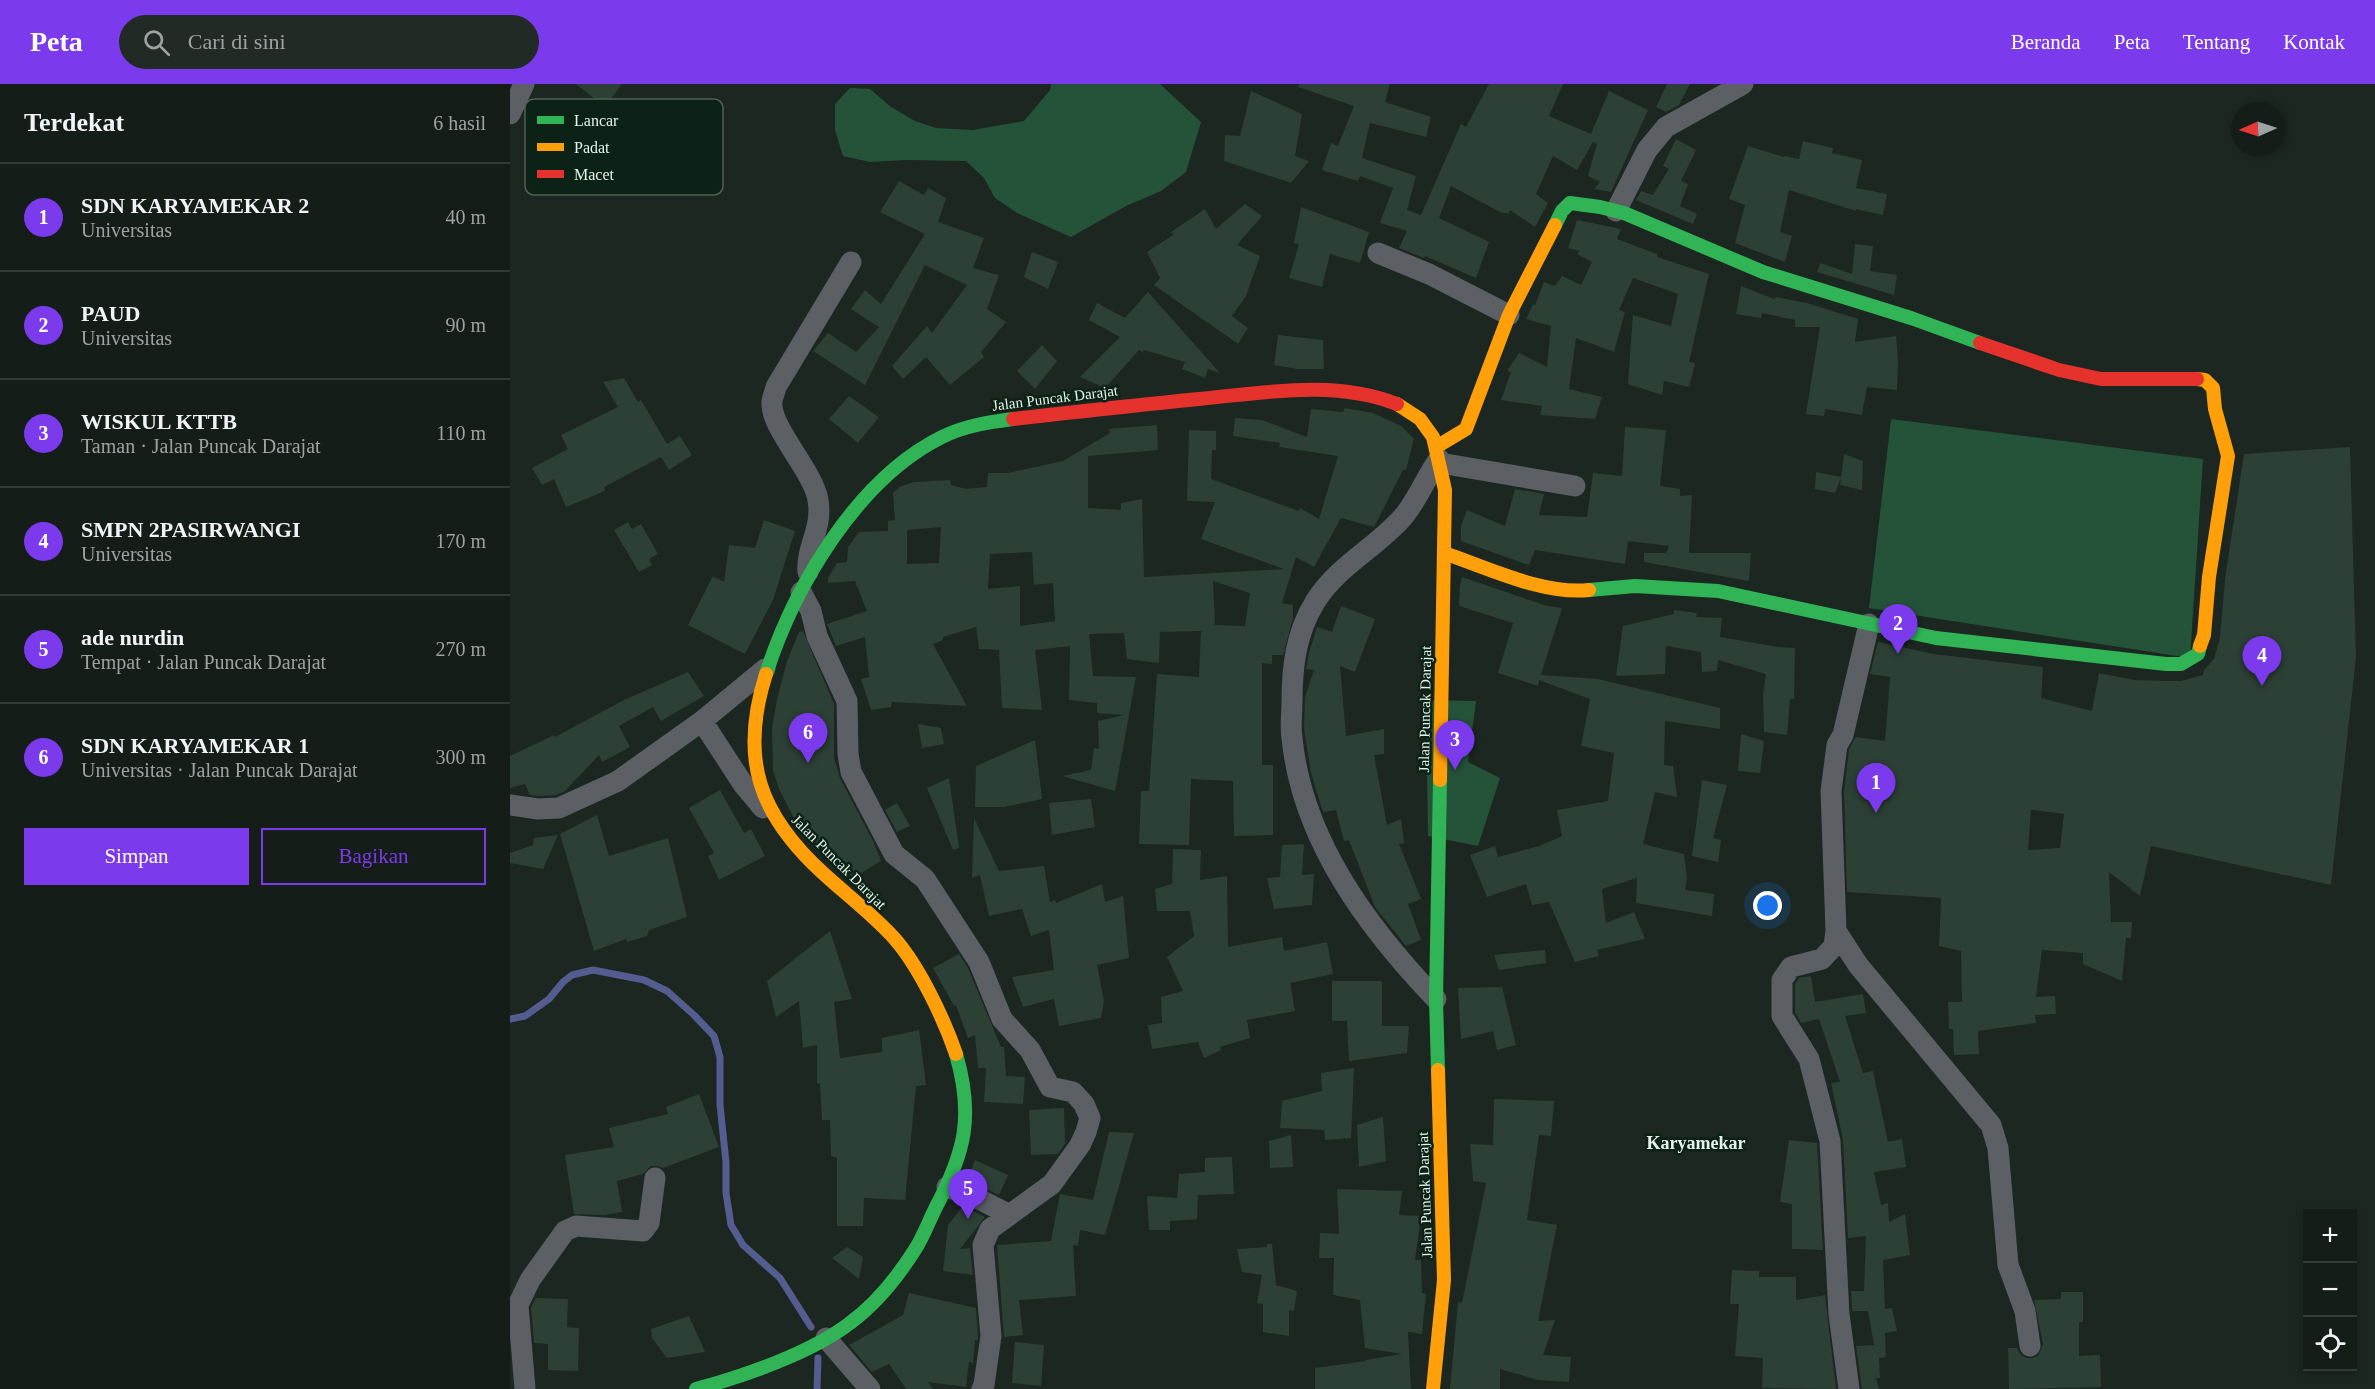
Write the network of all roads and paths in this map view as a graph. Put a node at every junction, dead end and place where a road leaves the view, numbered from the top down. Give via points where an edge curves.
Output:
1 (524, 84) edge
2 (1743, 84) edge
3 (510, 114) edge
4 (1616, 211) junction
5 (1378, 253) dead end
6 (851, 262) dead end
7 (1509, 315) junction
8 (1438, 456) junction
9 (1575, 486) dead end
10 (1444, 554) junction
11 (804, 586) junction
12 (1869, 624) junction
13 (765, 669) junction
14 (702, 721) junction
15 (510, 805) edge
16 (779, 827) junction
17 (1836, 931) junction
18 (1436, 999) junction
19 (655, 1178) dead end
20 (947, 1187) junction
21 (1008, 1214) junction
22 (826, 1338) dead end
23 (2030, 1346) dead end
24 (525, 1389) edge
25 (696, 1389) edge
26 (870, 1389) edge
27 (982, 1389) edge
28 (1433, 1389) edge
29 (1849, 1389) edge

1 - 3 street
2 - 4 street via 1666,127 1647,150
4 - 7 street via 1576,203 1564,208
4 - 12 street via 1761,272 1929,324 2053,368 2127,382 2191,378 2205,380 2213,388 2228,456 2204,635 2198,654 2181,664 2166,664 1936,638
5 - 7 street
6 - 11 street via 777,387 772,402 775,418 811,480 819,503 818,530 807,560
7 - 8 street via 1466,429
8 - 9 street
8 - 10 street, Jalan Puncak Darajat via 1444,490
8 - 11 street, Jalan Puncak Darajat via 1433,436 1417,417 1390,400 1351,390 1282,391 968,426 938,438 882,478 844,524
8 - 18 street via 1403,516 1332,578 1316,601 1300,630 1292,673 1292,737 1314,826 1378,934
10 - 12 street via 1552,590 1573,592 1635,586 1718,591
10 - 18 street, Jalan Puncak Darajat
11 - 13 street, Jalan Puncak Darajat
11 - 21 street via 817,636 847,701 851,772 894,854 925,879 979,962 1002,1019 1030,1050 1050,1087 1073,1092 1090,1118 1080,1145 1052,1184
12 - 17 street via 1843,735 1837,745 1831,791
13 - 14 street
13 - 16 street, Jalan Puncak Darajat via 754,763 763,796
14 - 15 street via 618,781 582,799 559,808
14 - 16 street via 743,784
16 - 20 street, Jalan Puncak Darajat via 898,942 948,1031 961,1070 966,1122
17 - 23 street via 1858,965 1991,1125 1998,1148 2008,1265 2025,1311
17 - 29 street via 1834,946 1822,959 1791,968 1782,980 1782,1016 1809,1059 1830,1141 1839,1314
18 - 28 street, Jalan Puncak Darajat via 1444,1280
19 - 24 street via 649,1223 643,1231 576,1226 565,1231 530,1280 518,1305
20 - 21 street
20 - 25 street, Jalan Puncak Darajat via 919,1244 897,1276 850,1324 745,1376
21 - 27 street via 990,1229 983,1245 991,1350
22 - 26 street

